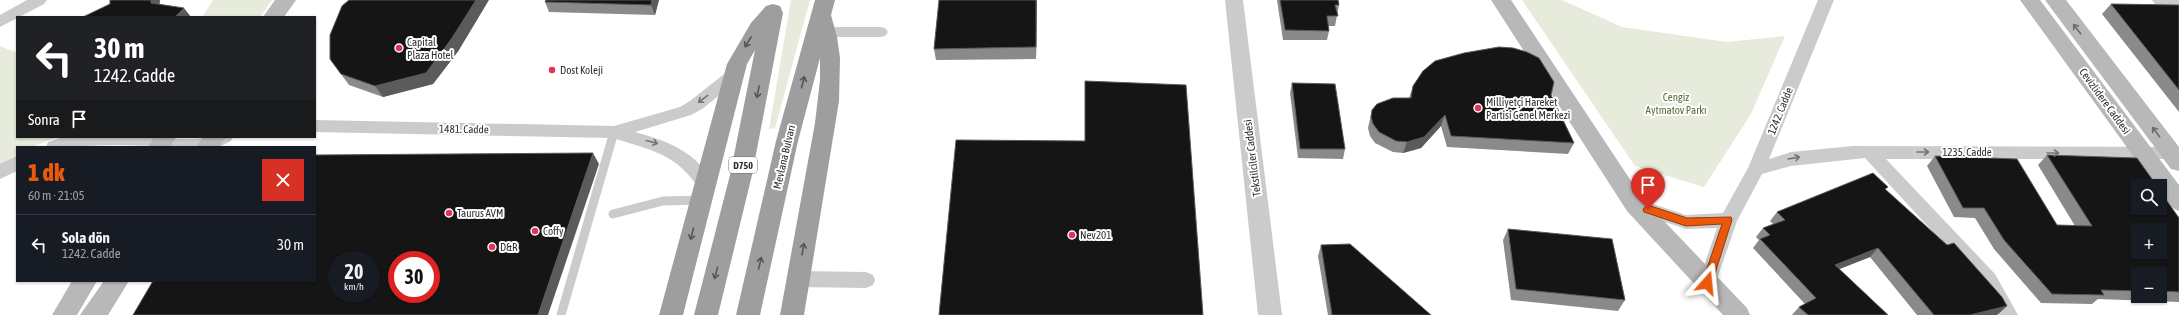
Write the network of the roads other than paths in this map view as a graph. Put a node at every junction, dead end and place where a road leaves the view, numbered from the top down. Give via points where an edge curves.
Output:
1 (39, 0) edge
2 (286, 0) edge
3 (301, 0) edge
4 (1234, 0) edge
5 (1501, 0) edge
6 (1826, 0) edge
7 (2030, 0) edge
8 (2055, 0) edge
9 (2160, 0) edge
10 (2179, 0) edge
11 (774, 6) edge
12 (14, 14) junction
13 (824, 15) edge
14 (274, 16) edge
15 (291, 16) edge
16 (0, 22) edge
17 (0, 28) edge
18 (880, 32) dead end
19 (734, 76) junction
20 (316, 126) edge
21 (614, 132) junction
22 (80, 138) edge
23 (214, 141) edge
24 (162, 142) edge
25 (57, 146) edge
26 (175, 146) edge
27 (184, 146) edge
28 (1869, 152) junction
29 (2143, 153) junction
30 (2176, 156) edge
31 (16, 164) edge
32 (1756, 169) junction
33 (0, 172) edge
34 (703, 192) junction
35 (2179, 202) edge
36 (1635, 205) junction
37 (614, 214) dead end
38 (1728, 220) junction
39 (798, 279) junction
40 (866, 280) dead end
41 (84, 282) edge
42 (116, 282) edge
43 (1707, 283) junction
44 (96, 313) edge
45 (65, 314) edge
46 (561, 315) edge
47 (671, 315) edge
48 (706, 315) edge
49 (748, 315) edge
50 (792, 315) edge
51 (1270, 315) edge
52 (1738, 315) edge
53 (2009, 315) edge

1 - 12 street
2 - 14 main road
3 - 15 main road
4 - 51 street, Tekstilciler Caddesi
5 - 36 main road via 1580,116
6 - 32 street, 1242. Cadde
7 - 29 main road, Cevizlidere Caddesi
30 -> 8 main road, Cevizlidere Caddesi
9 - 10 street
11 -> 19 highway via 749,40
11 -> 48 highway, D750 via 742,174
12 - 16 street
12 - 17 street
13 - 18 street
39 -> 13 highway via 828,98 830,54
49 -> 13 highway, Mevlana Bulvarı via 787,141
19 -> 21 street, 1481. Cadde via 685,111
19 - 34 highway
20 - 21 street, 1481. Cadde
21 -> 34 street, 1481. Cadde via 660,144 673,151 686,160
21 - 46 lane
22 - 24 street
22 - 25 street
23 - 27 street
24 - 26 street
28 -> 29 street, 1235. Cadde
32 -> 28 street, 1235. Cadde via 1805,156
28 - 53 street via 1988,279
29 - 30 street, 1235. Cadde
29 - 35 main road, Cevizlidere Caddesi
31 - 33 street
32 - 38 street, 1242. Cadde
34 - 37 lane
34 -> 47 highway
36 - 38 street via 1686,222
36 - 43 main road
38 - 43 street, 1242. Cadde
39 - 40 street
39 - 50 highway
41 - 45 main road
42 - 44 main road
43 - 52 main road

